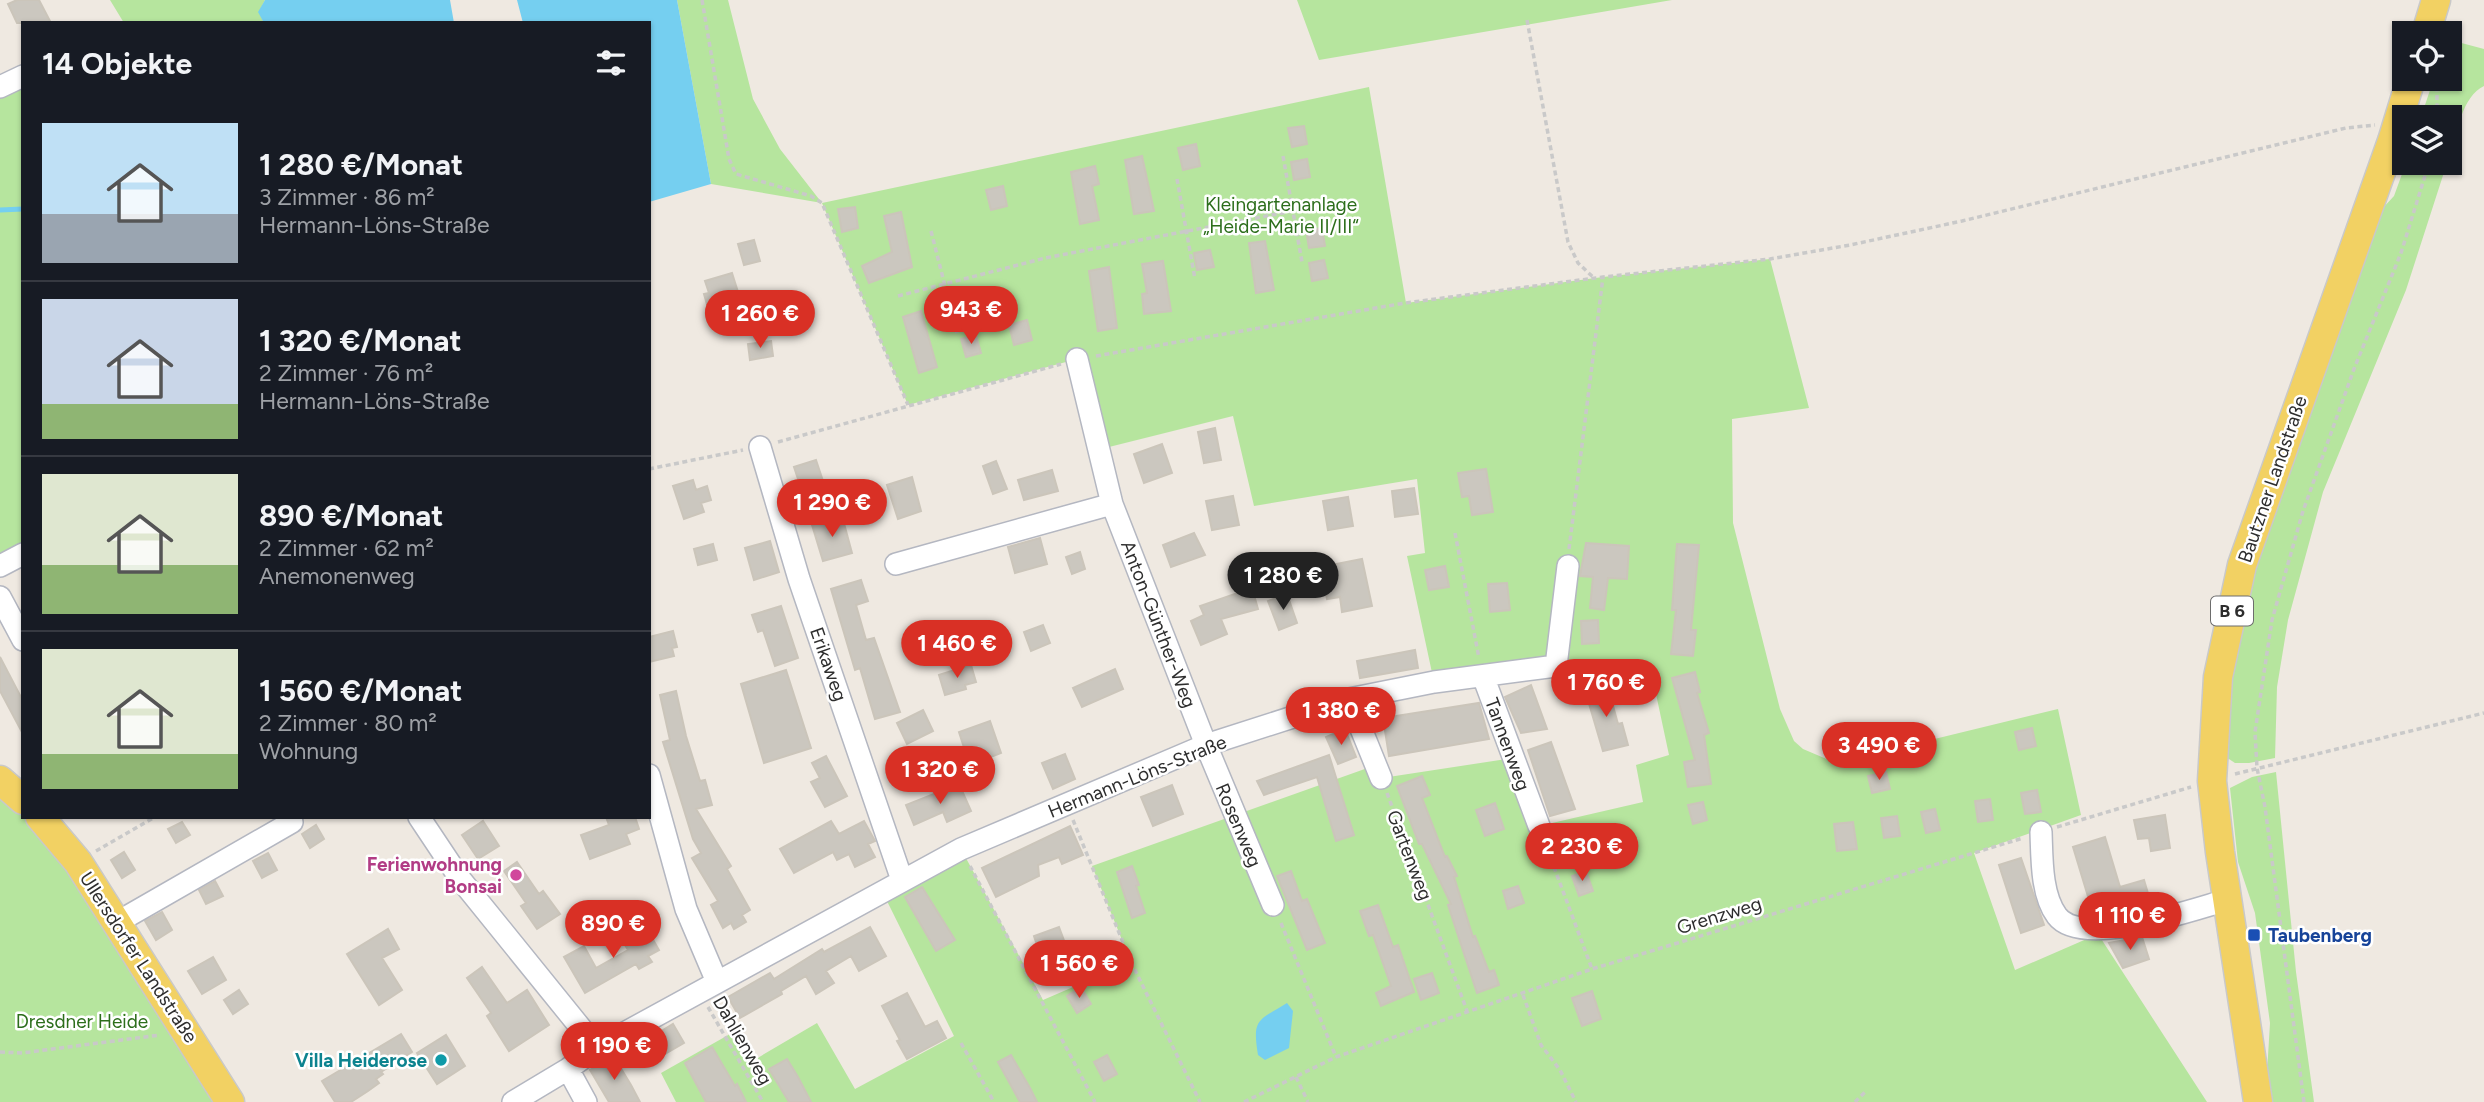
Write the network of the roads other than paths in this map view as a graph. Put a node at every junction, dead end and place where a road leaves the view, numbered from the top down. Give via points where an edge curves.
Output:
1 (2436, 0) edge
2 (2430, 21) edge
3 (21, 77) edge
4 (0, 87) edge
5 (2407, 91) edge
6 (1077, 359) road end
7 (760, 447) road end
8 (1112, 503) junction
9 (21, 556) edge
10 (896, 564) dead end
11 (0, 566) edge
12 (1568, 566) road end
13 (0, 597) edge
14 (21, 636) edge
15 (1483, 676) junction
16 (1349, 699) junction
17 (1206, 745) junction
18 (1381, 778) road end
19 (0, 780) edge
20 (651, 782) edge
21 (21, 798) edge
22 (42, 819) edge
23 (420, 819) edge
24 (292, 822) dead end
25 (1539, 826) road end
26 (2041, 832) road end
27 (902, 880) junction
28 (2227, 900) junction
29 (1273, 905) road end
30 (116, 923) junction
31 (708, 987) junction
32 (597, 1048) junction
33 (568, 1069) junction
34 (230, 1102) edge
35 (513, 1102) edge
36 (586, 1102) edge
37 (2258, 1102) edge

1 - 2 main road
3 - 4 street
5 - 28 main road, Bautzner Landstraße / B 6 via 2242,565 2218,677 2212,781
6 - 8 street, Anton-Günther-Weg
7 - 27 street, Erikaweg via 799,579
8 - 10 street
8 - 17 street, Anton-Günther-Weg
9 - 11 street
12 - 15 street, Hermann-Löns-Straße via 1556,666
13 - 14 street
15 - 16 street, Hermann-Löns-Straße
15 - 25 street, Tannenweg
16 - 17 street, Hermann-Löns-Straße
16 - 18 street
17 - 27 street, Hermann-Löns-Straße via 961,849
17 - 29 street, Rosenweg
19 - 21 main road
20 - 31 street
22 - 30 main road, Ullersdorfer Landstraße via 78,862
23 - 32 street via 461,880
24 - 30 street
26 - 28 street via 2049,897 2062,922 2091,928 2133,926
27 - 31 street, Hermann-Löns-Straße
28 - 37 main road, Bautzner Landstraße / B 6
30 - 34 main road, Ullersdorfer Landstraße
31 - 32 street, Hermann-Löns-Straße
32 - 33 street, Hermann-Löns-Straße
33 - 35 street, Hermann-Löns-Straße
33 - 36 street

